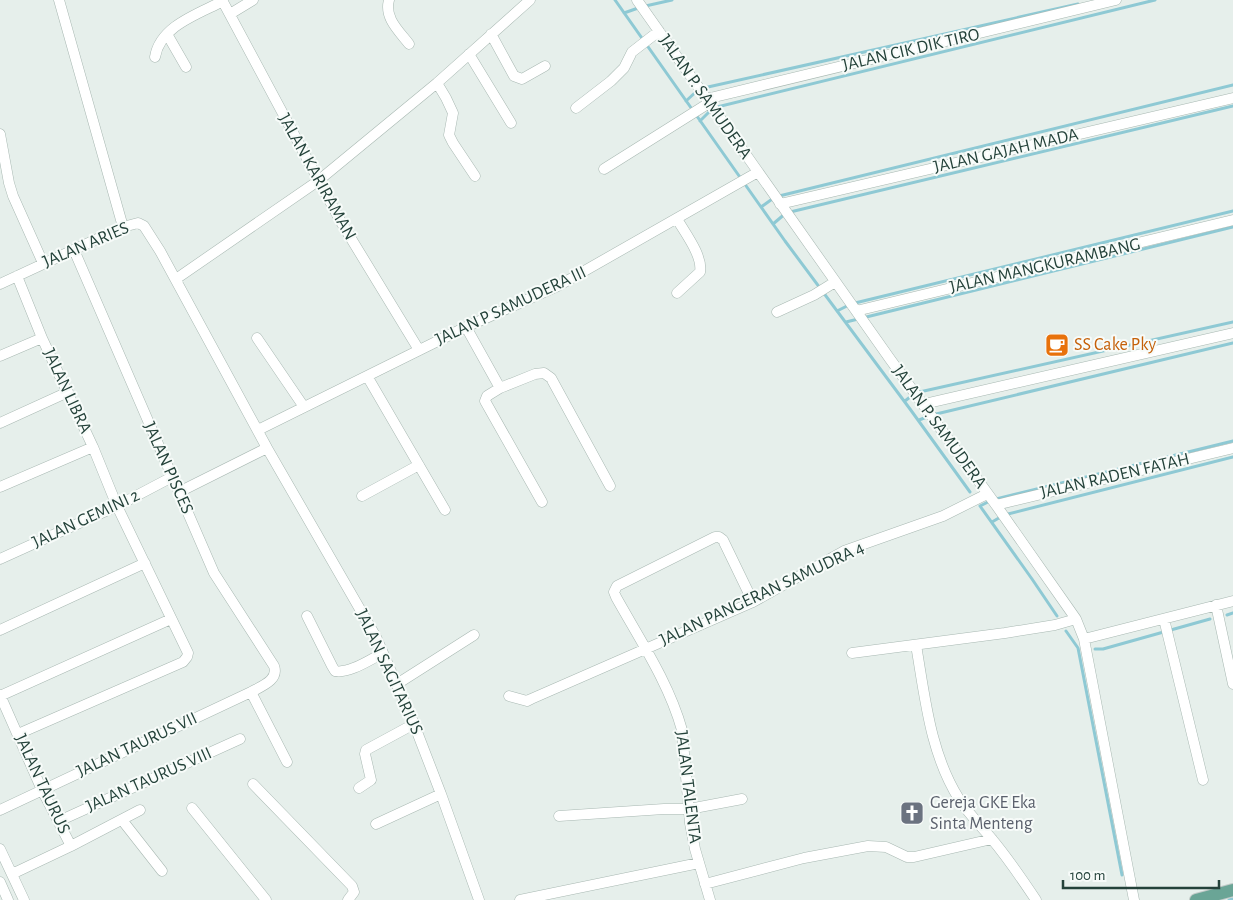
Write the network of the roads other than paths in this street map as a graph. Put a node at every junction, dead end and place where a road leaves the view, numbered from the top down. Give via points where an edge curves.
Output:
1 (59, 0) edge
2 (223, 0) edge
3 (253, 0) edge
4 (389, 0) edge
5 (530, 0) edge
6 (637, 0) edge
7 (1116, 0) edge
8 (230, 14) junction
9 (658, 31) junction
10 (167, 34) junction
11 (491, 34) junction
12 (409, 44) dead end
13 (469, 54) junction
14 (156, 58) dead end
15 (545, 66) dead end
16 (186, 67) dead end
17 (437, 83) junction
18 (1233, 98) edge
19 (707, 101) junction
20 (576, 108) dead end
21 (511, 123) dead end
22 (0, 134) edge
23 (1, 152) edge
24 (604, 169) dead end
25 (758, 172) junction
26 (475, 176) dead end
27 (318, 181) junction
28 (780, 204) junction
29 (677, 218) junction
30 (1233, 220) edge
31 (123, 227) junction
32 (74, 250) junction
33 (43, 263) junction
34 (17, 276) junction
35 (176, 279) junction
36 (836, 282) junction
37 (0, 284) edge
38 (676, 293) dead end
39 (856, 311) junction
40 (776, 312) dead end
41 (466, 327) junction
42 (1233, 333) edge
43 (42, 338) junction
44 (257, 338) dead end
45 (419, 350) junction
46 (0, 356) edge
47 (367, 376) junction
48 (500, 388) junction
49 (68, 392) junction
50 (924, 404) junction
51 (304, 407) junction
52 (0, 423) edge
53 (258, 430) junction
54 (93, 447) junction
55 (267, 448) junction
56 (1233, 448) edge
57 (419, 465) junction
58 (172, 477) junction
59 (610, 486) dead end
60 (0, 487) edge
61 (179, 492) junction
62 (987, 494) junction
63 (362, 496) dead end
64 (542, 502) dead end
65 (996, 504) junction
66 (117, 506) junction
67 (445, 510) dead end
68 (0, 559) edge
69 (146, 563) junction
70 (1233, 601) edge
71 (753, 602) junction
72 (1216, 605) junction
73 (308, 616) dead end
74 (1164, 618) junction
75 (171, 619) junction
76 (1076, 619) junction
77 (0, 630) edge
78 (474, 635) dead end
79 (1084, 639) junction
80 (916, 645) junction
81 (645, 649) junction
82 (383, 652) junction
83 (852, 653) dead end
84 (273, 678) joint
85 (397, 684) junction
86 (1233, 684) edge
87 (251, 692) junction
88 (0, 696) edge
89 (509, 696) dead end
90 (414, 724) junction
91 (18, 734) junction
92 (240, 739) dead end
93 (287, 762) dead end
94 (1203, 780) dead end
95 (253, 784) dead end
96 (358, 788) dead end
97 (42, 790) junction
98 (441, 794) junction
99 (742, 799) dead end
100 (192, 808) dead end
101 (690, 809) junction
102 (0, 810) edge
103 (140, 810) dead end
104 (558, 816) dead end
105 (122, 820) junction
106 (59, 822) junction
107 (376, 824) dead end
108 (992, 839) junction
109 (71, 846) junction
110 (0, 849) edge
111 (698, 863) junction
112 (162, 871) dead end
113 (12, 874) junction
114 (0, 882) edge
115 (706, 884) junction
116 (1233, 890) edge
117 (8, 900) edge
118 (24, 900) edge
119 (266, 900) edge
120 (348, 900) edge
121 (479, 900) edge
122 (520, 900) edge
123 (710, 900) edge
124 (1036, 900) edge
125 (1134, 900) edge
126 (1196, 900) edge

1 - 31 street
2 - 8 street, JALAN KARIRAMAN
2 - 10 street
3 - 8 street
4 - 12 street via 386,10 390,19
5 - 11 street
6 - 9 street, JALAN P. SAMUDERA
7 - 19 street, JALAN CIK DIK TIRO
8 - 27 street, JALAN KARIRAMAN
9 - 19 street, JALAN P. SAMUDERA
9 - 20 street via 632,52 624,68 611,81
10 - 14 street via 157,49
10 - 16 street
11 - 13 street
11 - 15 street via 514,76 522,79
13 - 17 street
13 - 21 street
17 - 26 street via 453,113 449,135
17 - 27 street
18 - 28 street, JALAN GAJAH MADA
19 - 24 street, JALAN CIK DIK TIRO
19 - 25 street, JALAN P. SAMUDERA
22 - 23 street
23 - 33 street via 13,196
25 - 28 street, JALAN P. SAMUDERA
25 - 29 street, JALAN P SAMUDERA III
27 - 35 street
27 - 45 street, JALAN KARIRAMAN
28 - 36 street, JALAN P. SAMUDERA
29 - 38 street via 701,266 700,272
29 - 41 street, JALAN P SAMUDERA III via 558,286
30 - 39 street, JALAN MANGKURAMBANG
31 - 32 street, JALAN ARIES
31 - 35 street, JALAN ARIES via 138,223 144,226
32 - 33 street, JALAN ARIES
32 - 58 street, JALAN PISCES
33 - 34 street, JALAN ARIES
34 - 37 street, JALAN ARIES
34 - 43 street, JALAN LIBRA
35 - 53 street, JALAN SAGITARIUS
36 - 39 street, JALAN P. SAMUDERA
36 - 40 street
39 - 50 street, JALAN P. SAMUDERA
41 - 45 street, JALAN P SAMUDERA III
41 - 48 street
42 - 50 street
43 - 46 street
43 - 49 street, JALAN LIBRA
44 - 51 street
45 - 47 street, JALAN P SAMUDERA III
47 - 51 street, JALAN P SAMUDERA III
47 - 57 street
48 - 59 street via 535,374 551,378
48 - 64 street via 485,401
49 - 52 street
49 - 54 street, JALAN LIBRA
50 - 62 street, JALAN P. SAMUDERA
51 - 53 street, JALAN P SAMUDERA III
53 - 55 street, JALAN SAGITARIUS
54 - 60 street
54 - 66 street, JALAN LIBRA
55 - 61 street
55 - 82 street, JALAN SAGITARIUS
56 - 65 street, JALAN RADEN FATAH
57 - 63 street
57 - 67 street
58 - 61 street, JALAN PISCES
58 - 66 street, JALAN GEMINI 2
61 - 84 street, JALAN PISCES via 214,573 274,666
62 - 65 street, JALAN P. SAMUDERA
62 - 71 street, JALAN PANGERAN SAMUDRA 4 via 943,516 844,552
65 - 76 street, JALAN P. SAMUDERA
66 - 68 street, JALAN GEMINI 2
66 - 69 street, JALAN LIBRA
69 - 75 street, JALAN LIBRA
69 - 77 street
70 - 72 street
71 - 81 street, JALAN PANGERAN SAMUDRA 4
71 - 81 street, JALAN TALENTA via 722,540 715,538 617,586 616,597
72 - 74 street
72 - 86 street
73 - 82 street via 335,670 344,671 363,664
74 - 79 street
74 - 94 street
75 - 88 street
75 - 91 street, JALAN LIBRA via 188,653 183,662
76 - 79 street, JALAN P. SAMUDERA
76 - 80 street via 1013,632
78 - 85 street
79 - 125 street, JALAN P. SAMUDERA
80 - 83 street
80 - 108 street via 940,760 958,798
81 - 89 street, JALAN PANGERAN SAMUDRA 4 via 531,700
81 - 101 street, JALAN TALENTA via 673,703 680,724
82 - 85 street, JALAN SAGITARIUS
84 - 87 street, JALAN TAURUS VII
85 - 90 street, JALAN SAGITARIUS
87 - 93 street
87 - 97 street, JALAN TAURUS VII
88 - 91 street, JALAN TAURUS
90 - 96 street via 366,750 364,754 370,780
90 - 98 street, JALAN SAGITARIUS
91 - 97 street, JALAN TAURUS
92 - 106 street, JALAN TAURUS VIII
95 - 120 street via 352,886 354,892
97 - 102 street, JALAN TAURUS VII
97 - 106 street, JALAN TAURUS
98 - 107 street
98 - 121 street, JALAN SAGITARIUS
99 - 101 street
100 - 119 street
101 - 104 street
101 - 111 street, JALAN TALENTA
103 - 105 street
105 - 109 street
105 - 112 street
106 - 109 street, JALAN TAURUS
108 - 115 street via 914,857 886,847 868,846 804,858
108 - 124 street
109 - 113 street
110 - 113 street
111 - 115 street, JALAN TALENTA
111 - 122 street
113 - 118 street
114 - 117 street
115 - 123 street, JALAN TALENTA
116 - 126 main road

